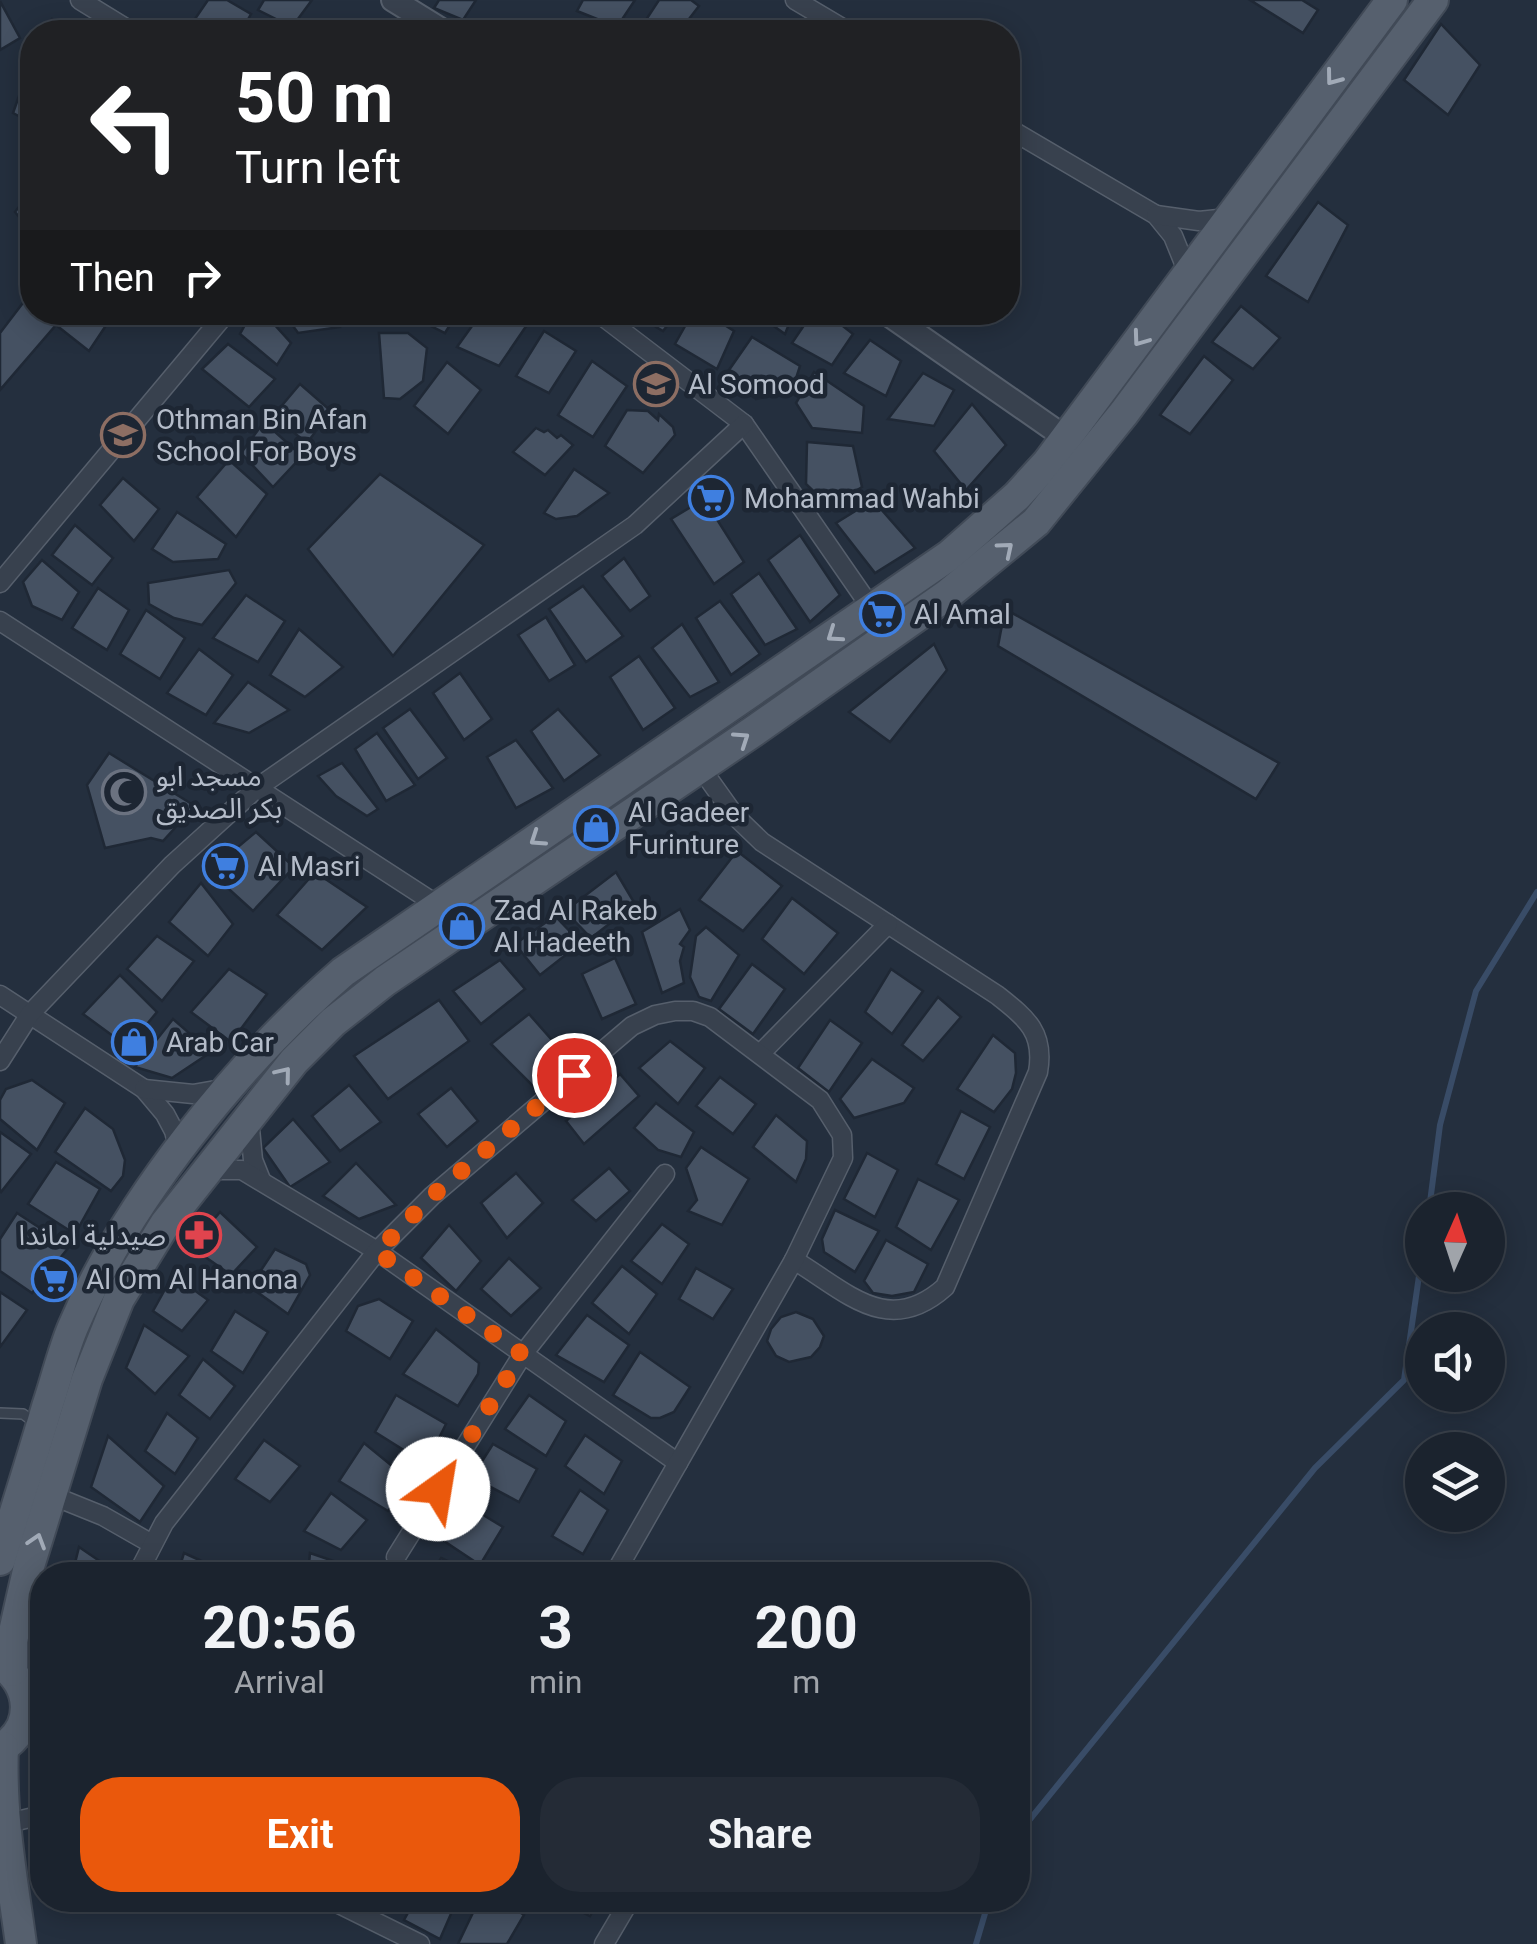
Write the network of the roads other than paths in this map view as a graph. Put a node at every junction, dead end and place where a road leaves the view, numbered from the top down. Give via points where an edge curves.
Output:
1 (80, 0) edge
2 (393, 0) edge
3 (796, 0) edge
4 (1392, 0) edge
5 (1433, 0) edge
6 (112, 20) edge
7 (426, 20) edge
8 (828, 20) edge
9 (1020, 135) edge
10 (1156, 215) junction
11 (1228, 218) junction
12 (1188, 273) junction
13 (216, 325) edge
14 (615, 325) edge
15 (904, 325) edge
16 (744, 424) junction
17 (1066, 438) junction
18 (0, 583) edge
19 (872, 609) junction
20 (0, 622) edge
21 (700, 767) junction
22 (257, 788) junction
23 (439, 906) junction
24 (888, 924) junction
25 (460, 930) junction
26 (0, 995) edge
27 (30, 1014) junction
28 (760, 1054) junction
29 (0, 1061) edge
30 (232, 1087) junction
31 (144, 1088) junction
32 (250, 1117) junction
33 (179, 1152) junction
34 (207, 1170) junction
35 (665, 1174) dead end
36 (262, 1180) junction
37 (377, 1252) junction
38 (794, 1260) junction
39 (522, 1354) junction
40 (0, 1413) edge
41 (41, 1429) junction
42 (678, 1464) junction
43 (51, 1495) junction
44 (152, 1544) junction
45 (396, 1557) dead end
46 (0, 1560) edge
47 (32, 1562) edge
48 (143, 1562) edge
49 (621, 1562) edge
50 (30, 1569) edge
51 (6, 1667) edge
52 (2, 1748) edge
53 (30, 1819) edge
54 (2, 1825) edge
55 (0, 1891) edge
56 (355, 1912) edge
57 (623, 1912) edge
58 (18, 1944) edge
59 (420, 1944) edge
60 (604, 1944) edge

1 - 6 street
2 - 7 street
3 - 8 street
4 -> 11 main road
21 -> 5 main road via 948,595 1036,522
9 - 10 street
10 - 11 street
10 - 12 street
11 - 12 main road
12 -> 17 main road
13 - 18 street
14 - 16 street
15 - 17 street
16 - 19 street
16 - 22 street via 635,525
17 - 19 main road via 983,528
19 -> 23 main road
20 - 22 street
21 - 24 street via 762,842
21 - 25 main road
22 - 23 street
22 - 27 street via 172,865
23 - 25 street
23 - 30 main road via 300,1009
24 - 28 street
24 - 38 street via 1023,1016 1042,1052 1038,1072 946,1287 930,1301 913,1309 875,1310
32 -> 25 main road via 334,1022
26 - 27 street
27 - 29 street
27 - 31 street
28 - 37 street via 693,1010 632,1026 432,1196
28 - 38 street via 820,1100 842,1136 843,1158
30 - 31 street via 194,1094
30 - 33 main road
31 - 33 street via 165,1114
32 - 34 main road
32 - 36 street
33 - 41 main road via 92,1288
34 - 36 street via 230,1168
34 - 43 main road via 119,1299
35 - 39 street
36 - 37 street
37 - 39 street
37 - 44 street
38 - 42 street
39 - 42 street
39 - 45 street
40 - 41 lane via 23,1414
41 - 46 main road
42 - 49 street
43 - 44 street
47 -> 43 main road
44 - 48 street
51 -> 50 main road
51 - 52 main road via 27,1699 21,1730
52 - 54 main road
53 - 54 street
54 - 58 main road
55 - 58 main road
56 - 59 street
57 - 60 street

